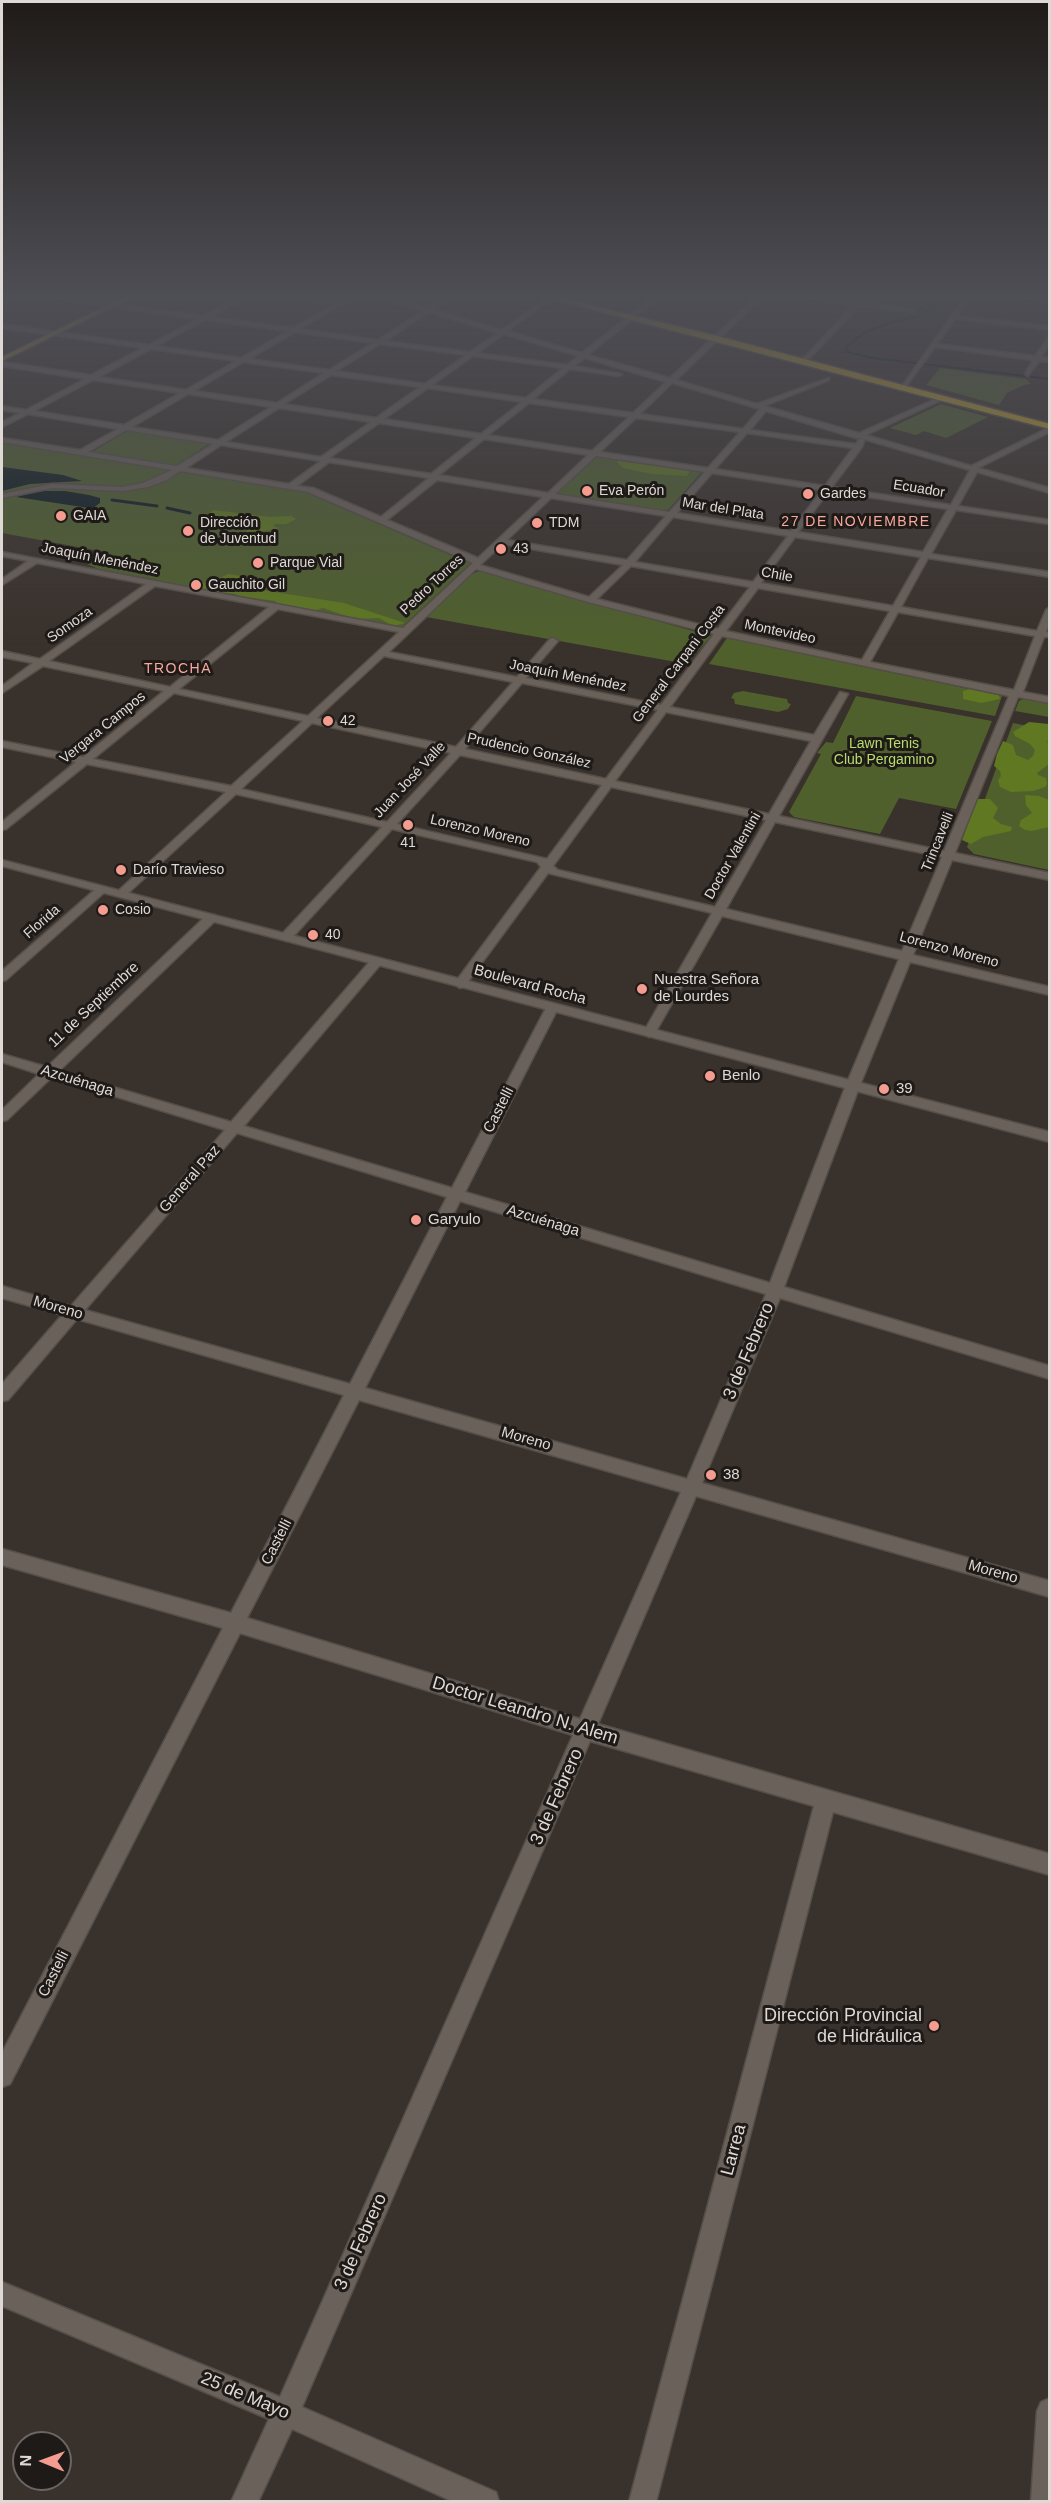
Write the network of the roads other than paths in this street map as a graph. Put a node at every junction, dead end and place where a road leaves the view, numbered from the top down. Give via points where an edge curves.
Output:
1 (27, 412) joint
2 (153, 412) edge
3 (269, 412) edge
4 (317, 412) edge
5 (391, 412) edge
6 (513, 412) edge
7 (611, 412) edge
8 (637, 412) edge
9 (758, 412) edge
10 (777, 412) edge
11 (912, 412) edge
12 (992, 412) edge
13 (634, 415) junction
14 (378, 421) junction
15 (2, 425) edge
16 (125, 428) junction
17 (1050, 428) edge
18 (744, 431) junction
19 (859, 436) junction
20 (482, 437) junction
21 (2, 440) edge
22 (220, 442) junction
23 (858, 447) junction
24 (81, 453) junction
25 (593, 453) junction
26 (325, 459) junction
27 (178, 469) junction
28 (973, 469) junction
29 (709, 471) junction
30 (435, 477) junction
31 (290, 487) junction
32 (829, 489) junction
33 (1050, 491) edge
34 (550, 495) junction
35 (2, 496) edge
36 (953, 508) junction
37 (671, 514) junction
38 (382, 520) junction
39 (1050, 522) edge
40 (795, 534) junction
41 (500, 541) junction
42 (2, 554) edge
43 (926, 555) junction
44 (36, 560) junction
45 (477, 564) junction
46 (628, 564) junction
47 (1050, 575) edge
48 (2, 582) edge
49 (154, 582) junction
50 (757, 585) junction
51 (591, 600) junction
52 (276, 606) junction
53 (896, 609) junction
54 (1050, 610) edge
55 (406, 631) junction
56 (721, 633) junction
57 (1045, 635) edge
58 (553, 641) dead end
59 (382, 653) junction
60 (2, 654) edge
61 (40, 663) junction
62 (864, 664) junction
63 (519, 680) junction
64 (2, 690) edge
65 (171, 691) junction
66 (843, 694) dead end
67 (1015, 694) junction
68 (1050, 700) edge
69 (664, 708) junction
70 (308, 720) junction
71 (819, 739) junction
72 (2, 744) edge
73 (458, 751) junction
74 (84, 761) junction
75 (609, 784) junction
76 (234, 790) junction
77 (773, 818) junction
78 (388, 825) junction
79 (2, 827) edge
80 (949, 856) junction
81 (2, 863) edge
82 (547, 866) junction
83 (1050, 877) edge
84 (102, 889) junction
85 (121, 894) junction
86 (719, 911) junction
87 (211, 918) junction
88 (286, 938) junction
89 (906, 957) junction
90 (376, 962) junction
91 (2, 977) edge
92 (460, 984) junction
93 (1050, 990) edge
94 (552, 1008) junction
95 (649, 1033) junction
96 (2, 1058) edge
97 (48, 1072) junction
98 (853, 1085) junction
99 (2, 1117) edge
100 (234, 1128) junction
101 (1050, 1137) edge
102 (456, 1194) junction
103 (775, 1291) junction
104 (2, 1292) edge
105 (75, 1312) junction
106 (1050, 1373) edge
107 (356, 1391) junction
108 (2, 1395) edge
109 (692, 1486) junction
110 (2, 1557) edge
111 (1050, 1589) edge
112 (235, 1623) junction
113 (586, 1730) junction
114 (826, 1799) junction
115 (1050, 1865) edge
116 (2, 2076) edge
117 (2, 2294) edge
118 (1050, 2411) edge
119 (286, 2414) junction
120 (244, 2502) edge
121 (486, 2502) edge
122 (642, 2502) edge
123 (1044, 2502) edge

1 - 15 street
1 - 16 street, Mar del Plata
2 - 16 street
3 - 22 street
4 - 14 street, Ecuador
5 - 14 street
6 - 20 street
7 - 13 street
8 - 13 street, Pedro Torres
9 - 18 street
10 - 19 street
11 - 19 street
12 - 17 highway
13 - 18 street
13 - 25 street, Pedro Torres
14 - 20 street, Ecuador
14 - 26 street
16 - 22 street, Mar del Plata
16 - 24 street
17 - 28 street
18 - 23 street
18 - 29 street
19 - 23 street, General Carpani Costa via 863,440
19 - 28 street
20 - 25 street, Ecuador
20 - 30 street
21 - 24 street
22 - 26 street, Mar del Plata
22 - 27 street
23 - 32 street, General Carpani Costa
24 - 27 street
25 - 29 street, Ecuador
25 - 34 street, Pedro Torres
26 - 30 street, Mar del Plata
26 - 31 street
27 - 31 street
27 - 35 street via 150,484 129,488 52,486
28 - 33 street
28 - 36 street
29 - 32 street, Ecuador
29 - 37 street
30 - 34 street, Mar del Plata
30 - 38 street
31 - 38 street via 310,490
32 - 36 street, Ecuador
32 - 40 street, General Carpani Costa
34 - 37 street, Mar del Plata
34 - 41 street, Pedro Torres
36 - 39 street, Ecuador
36 - 43 street
37 - 40 street, Mar del Plata
37 - 46 street
38 - 45 street
40 - 43 street, Mar del Plata
40 - 50 street, General Carpani Costa
41 - 45 street, Pedro Torres
41 - 46 street, Chile
42 - 44 street, Joaquín Menéndez
43 - 47 street, Mar del Plata
43 - 53 street
44 - 48 street
44 - 49 street, Joaquín Menéndez
45 - 51 street, Montevideo
45 - 55 street, Pedro Torres
46 - 50 street, Chile
46 - 51 street
49 - 52 street, Joaquín Menéndez
49 - 61 street, Somoza
50 - 53 street, Chile
50 - 56 street, General Carpani Costa
51 - 56 street, Montevideo
52 - 55 street, Joaquín Menéndez
52 - 65 street, Vergara Campos
53 - 57 street, Chile
53 - 62 street
54 - 57 street, Trincavelli
55 - 59 street, Pedro Torres
56 - 62 street, Montevideo
56 - 69 street, General Carpani Costa
57 - 67 street, Trincavelli
58 - 63 street, Juan José Valle
59 - 63 street, Joaquín Menéndez
59 - 70 street, Pedro Torres
60 - 61 street, Prudencio González
61 - 64 street, Somoza
61 - 65 street, Prudencio González
62 - 67 street, Montevideo
63 - 69 street, Joaquín Menéndez
63 - 73 street, Juan José Valle
65 - 70 street, Prudencio González
65 - 74 street, Vergara Campos
66 - 71 street, Doctor Valentini
67 - 68 street, Montevideo
67 - 80 street, Trincavelli
69 - 71 street, Joaquín Menéndez
69 - 75 street, General Carpani Costa
70 - 73 street, Prudencio González
70 - 76 street, Pedro Torres
71 - 77 street, Doctor Valentini
72 - 74 street, Lorenzo Moreno
73 - 75 street, Prudencio González
73 - 78 street, Juan José Valle
74 - 76 street, Lorenzo Moreno
74 - 79 street, Vergara Campos
75 - 77 street, Prudencio González
75 - 82 street, General Carpani Costa
76 - 78 street, Lorenzo Moreno
76 - 85 street, Pedro Torres
77 - 80 street, Prudencio González
77 - 86 street, Doctor Valentini
78 - 82 street, Lorenzo Moreno via 541,860
78 - 88 street, Juan José Valle
80 - 83 street, Prudencio González
80 - 89 street, Trincavelli
81 - 84 street, Boulevard Rocha
82 - 86 street, Lorenzo Moreno via 554,873
82 - 92 street, General Carpani Costa
84 - 85 street, Boulevard Rocha
84 - 91 street, Florida
85 - 87 street, Boulevard Rocha
86 - 89 street, Lorenzo Moreno
86 - 95 street, Doctor Valentini
87 - 88 street, Boulevard Rocha
87 - 97 street, 11 de Septiembre
88 - 90 street, Boulevard Rocha
89 - 93 street, Lorenzo Moreno
89 - 98 street, Trincavelli
90 - 92 street, Boulevard Rocha
90 - 100 street, General Paz
92 - 94 street, Boulevard Rocha
94 - 95 street, Boulevard Rocha
94 - 102 street, Castelli
95 - 98 street, Boulevard Rocha
96 - 97 street, Azcuénaga
97 - 99 street, 11 de Septiembre
97 - 100 street, Azcuénaga
98 - 101 street, Boulevard Rocha
98 - 103 street, 3 de Febrero
100 - 102 street, Azcuénaga
100 - 105 street, General Paz
102 - 103 street, Azcuénaga
102 - 107 street, Castelli
103 - 106 street, Azcuénaga
103 - 109 street, 3 de Febrero
104 - 105 street, Moreno
105 - 107 street, Moreno
105 - 108 street, General Paz
107 - 109 street, Moreno
107 - 112 street, Castelli
109 - 111 street, Moreno
109 - 113 street, 3 de Febrero
110 - 112 street, Doctor Leandro N. Alem
112 - 113 street, Doctor Leandro N. Alem
112 - 116 street, Castelli
113 - 114 street, Doctor Leandro N. Alem
113 - 119 street, 3 de Febrero
114 - 115 street, Doctor Leandro N. Alem
114 - 122 street, Larrea
117 - 119 street, 25 de Mayo
118 - 123 street
119 - 120 street, 3 de Febrero
119 - 121 street, 25 de Mayo

